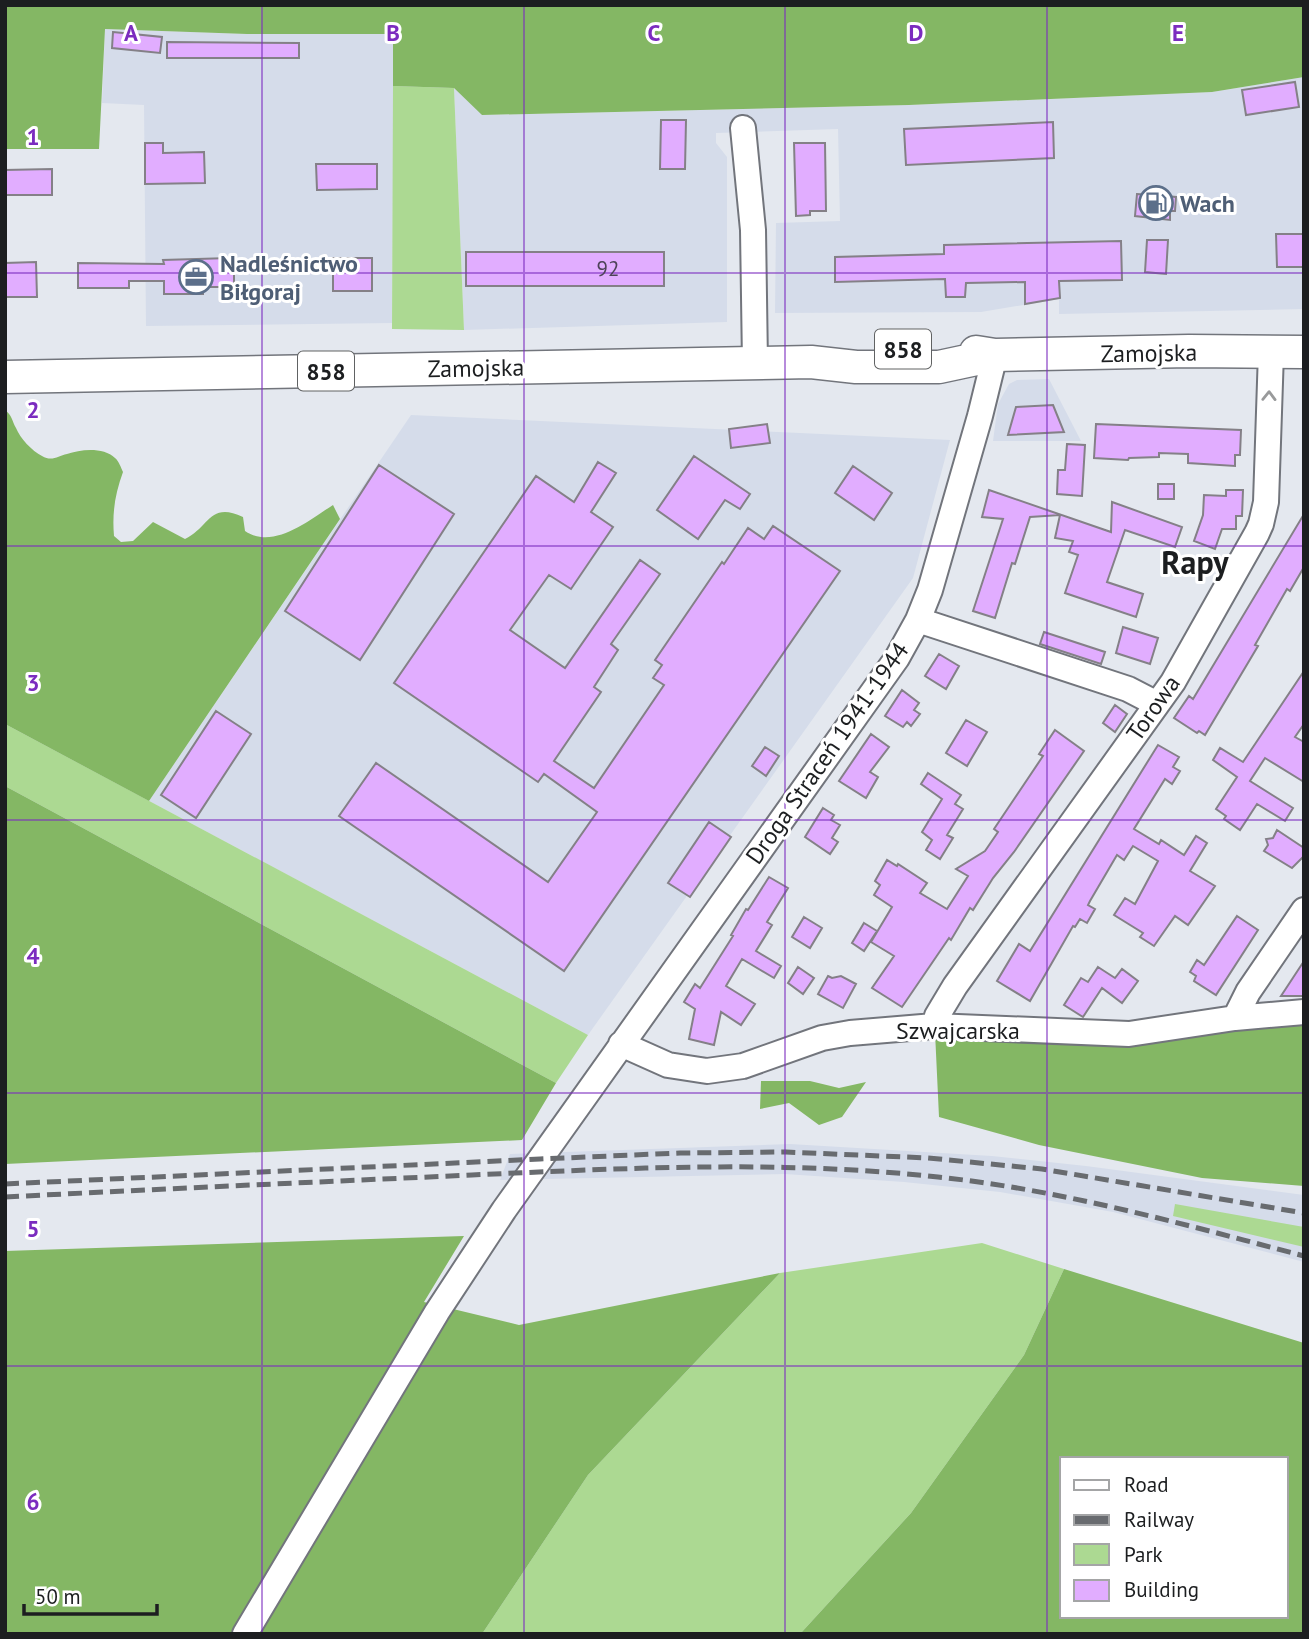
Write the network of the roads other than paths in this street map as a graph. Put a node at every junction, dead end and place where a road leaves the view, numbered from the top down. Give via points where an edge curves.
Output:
1 (743, 128) dead end
2 (1271, 352) junction
3 (1304, 352) edge
4 (995, 355) junction
5 (755, 363) junction
6 (5, 377) edge
7 (918, 620) junction
8 (1157, 704) junction
9 (1304, 911) edge
10 (1304, 1012) edge
11 (1235, 1018) junction
12 (934, 1026) junction
13 (621, 1044) junction
14 (245, 1634) edge

1 - 5 street via 753,230
2 - 3 main road, Zamojska / 858
2 - 4 main road, Zamojska / 858
8 -> 2 street, Torowa via 1261,524 1266,502
4 - 5 main road, Zamojska / 858 via 939,368
4 - 7 street, Droga Straceń 1941-1944
5 - 6 main road, Zamojska / 858
7 - 8 street via 1128,689
7 - 13 street, Droga Straceń 1941-1944 via 897,658
8 - 12 street, Torowa via 955,986
9 - 11 street
10 - 11 street, Szwajcarska
11 - 12 street, Szwajcarska via 1129,1034
12 - 13 street, Szwajcarska via 830,1037 743,1066 706,1071 668,1065
13 - 14 street, Droga Straceń 1941-1944 via 461,1273

